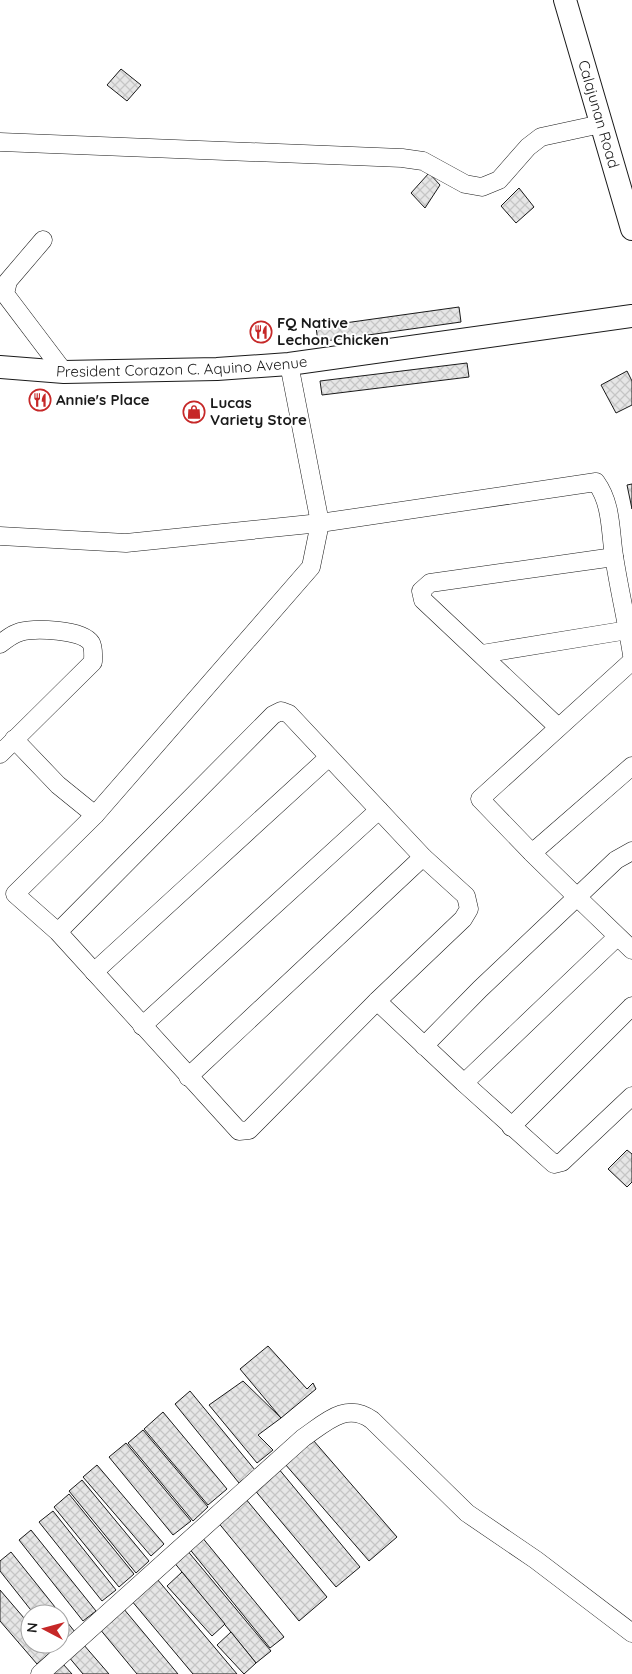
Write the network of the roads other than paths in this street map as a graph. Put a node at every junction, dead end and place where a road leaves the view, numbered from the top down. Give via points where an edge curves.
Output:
1 (565, 0) edge
2 (601, 124) junction
3 (0, 142) edge
4 (632, 229) edge
5 (43, 240) dead end
6 (632, 316) edge
7 (289, 364) junction
8 (0, 368) edge
9 (64, 372) junction
10 (320, 523) junction
11 (0, 536) edge
12 (614, 557) junction
13 (628, 630) junction
14 (0, 644) edge
15 (482, 654) junction
16 (632, 655) edge
17 (632, 661) edge
18 (558, 727) junction
19 (14, 739) junction
20 (0, 754) edge
21 (329, 757) junction
22 (632, 766) edge
23 (379, 810) junction
24 (95, 815) junction
25 (632, 851) edge
26 (532, 853) junction
27 (423, 857) junction
28 (577, 897) junction
29 (58, 932) junction
30 (617, 936) junction
31 (632, 950) edge
32 (94, 972) junction
33 (377, 1001) junction
34 (632, 1006) edge
35 (142, 1026) junction
36 (424, 1046) junction
37 (188, 1077) junction
38 (464, 1083) junction
39 (632, 1096) edge
40 (511, 1127) junction
41 (632, 1634) edge
42 (40, 1674) edge

1 - 2 main road, Calajunan Road
2 - 3 street via 541,137 499,180 482,187 465,184 423,161 402,158
2 - 4 main road, Calajunan Road
5 - 9 street via 8,281 4,294
6 - 7 main road, President Corazon C. Aquino Avenue
7 - 9 main road, President Corazon C. Aquino Avenue
7 - 10 street
8 - 9 main road, President Corazon C. Aquino Avenue
10 - 11 street via 126,543
10 - 12 street via 596,482 604,493 608,508
10 - 24 street via 311,567
12 - 13 street
12 - 15 street via 430,583 422,591 423,600
13 - 15 street
13 - 16 street
14 - 19 street via 19,632 43,630 82,635 90,642 93,652 92,662
15 - 18 street
17 - 18 street
18 - 26 street via 480,799
19 - 20 street
19 - 24 street via 58,785
21 - 23 street
21 - 29 street via 289,714 281,711 273,715
21 - 32 street
22 - 26 street
23 - 27 street
23 - 35 street
24 - 29 street via 15,894
25 - 28 street via 616,860
26 - 28 street
27 - 33 street via 466,896 469,909 463,919
27 - 37 street
28 - 30 street
28 - 36 street
29 - 32 street
30 - 31 street
30 - 38 street
32 - 35 street
33 - 36 street
33 - 37 street via 249,1130 239,1131 232,1125
34 - 40 street
35 - 37 street
36 - 38 street
38 - 40 street
39 - 40 street via 562,1162 554,1164
41 - 42 street via 536,1560 467,1513 372,1420 354,1412 336,1415 303,1438

